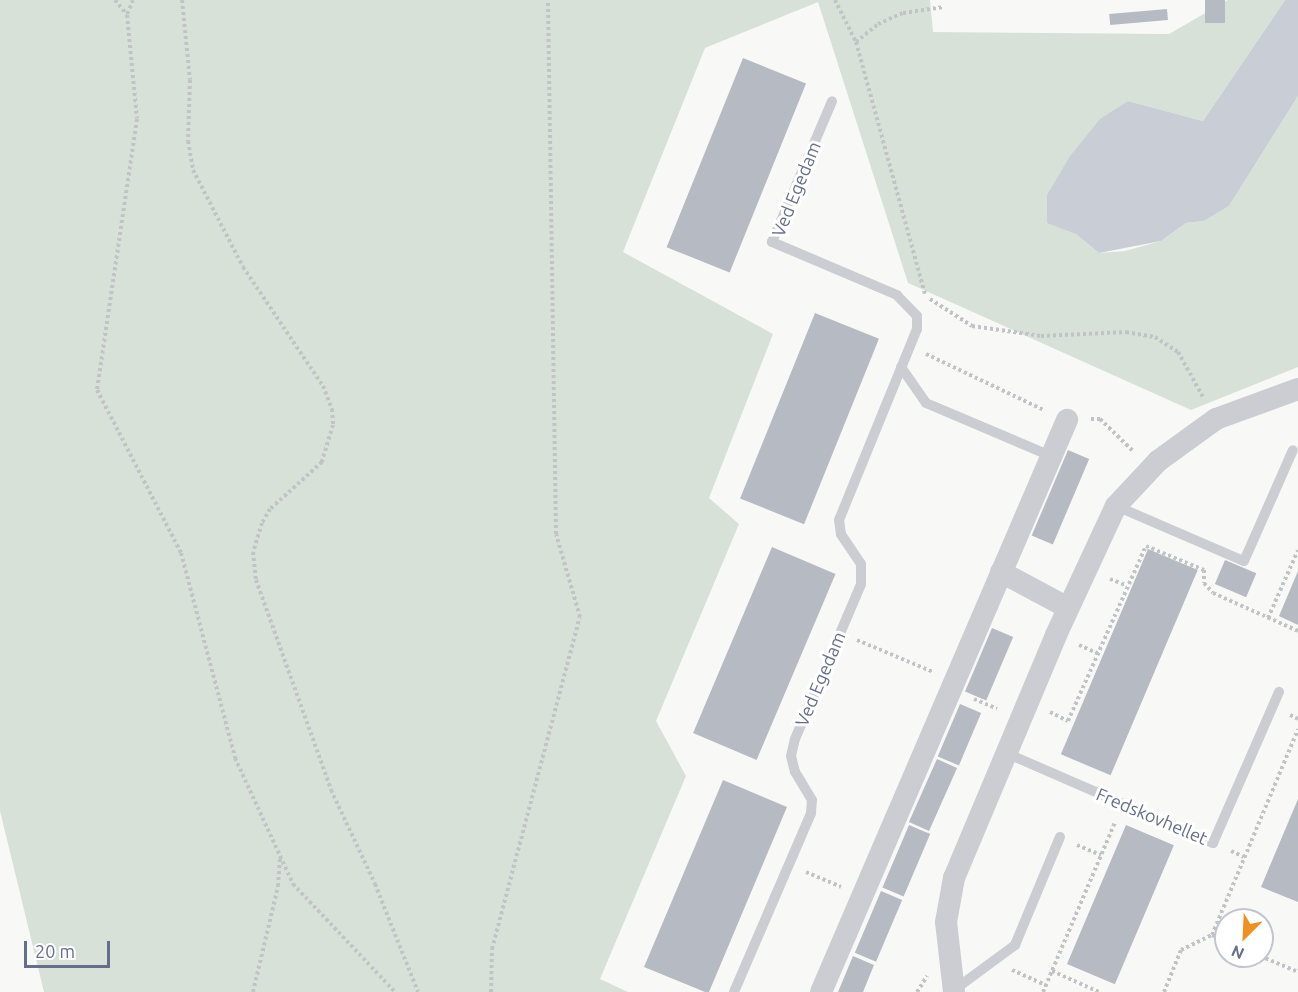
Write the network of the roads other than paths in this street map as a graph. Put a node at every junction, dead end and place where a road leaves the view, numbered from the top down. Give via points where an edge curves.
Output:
1 (832, 101) dead end
2 (901, 367) junction
3 (1298, 388) edge
4 (1067, 420) road end
5 (1293, 450) dead end
6 (1051, 456) junction
7 (1116, 506) junction
8 (1001, 572) junction
9 (1068, 608) junction
10 (1279, 692) dead end
11 (1006, 753) junction
12 (1060, 837) road end
13 (954, 991) edge
14 (734, 992) edge
15 (821, 992) edge

1 - 2 lane, Ved Egedam via 772,242 910,304 917,316 917,329
2 - 6 lane via 926,403
2 - 14 lane, Ved Egedam via 843,504 841,534 861,564 861,584 791,756 812,806
3 - 7 street via 1216,419 1152,468
4 - 6 street
5 - 7 lane via 1244,561
6 - 8 street
7 - 9 street
8 - 9 street
8 - 15 street
9 - 11 street
10 - 11 lane, Fredskovhellet via 1214,843
11 - 13 street via 954,879 946,922
12 - 13 lane via 1015,945

